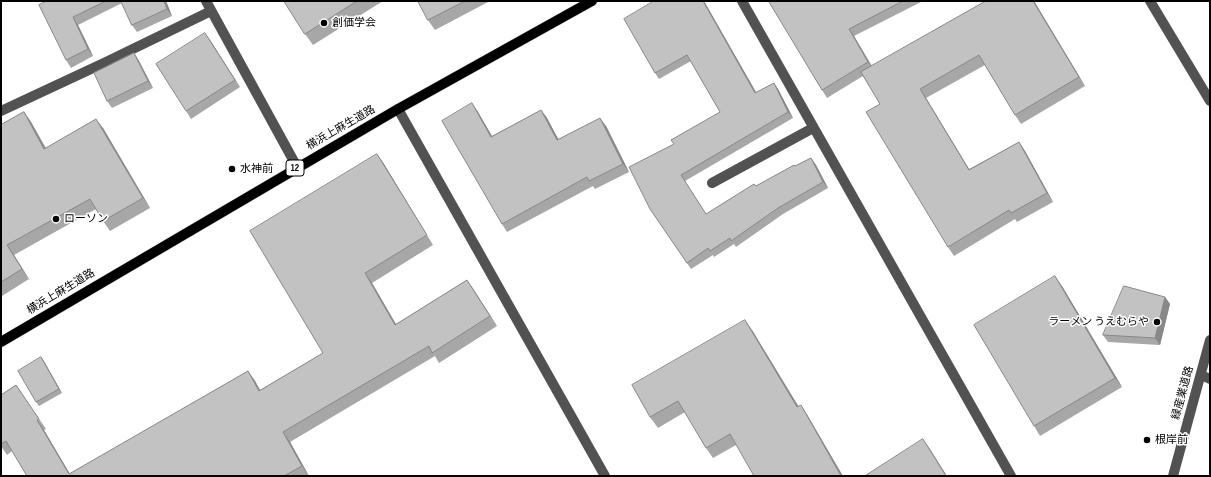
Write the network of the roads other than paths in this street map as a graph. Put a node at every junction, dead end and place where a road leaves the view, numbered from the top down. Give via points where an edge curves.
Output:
1 (206, 1) edge
2 (592, 1) edge
3 (742, 1) edge
4 (1150, 1) edge
5 (211, 11) junction
6 (1210, 101) edge
7 (398, 109) junction
8 (1, 111) edge
9 (813, 128) junction
10 (297, 167) junction
11 (712, 183) dead end
12 (1210, 340) edge
13 (1, 342) edge
14 (1205, 377) edge
15 (605, 476) edge
16 (1011, 476) edge
17 (1172, 476) edge

1 - 5 street
2 - 7 main road, 横浜上麻生道路 / 12
3 - 9 street
4 - 6 street
5 - 8 street
5 - 10 street
7 - 10 main road, 横浜上麻生道路 / 12
7 - 15 street
9 - 11 street
9 - 16 street
10 - 13 main road, 横浜上麻生道路 / 12
12 - 14 street, 緑産業道路
14 - 17 street, 緑産業道路

